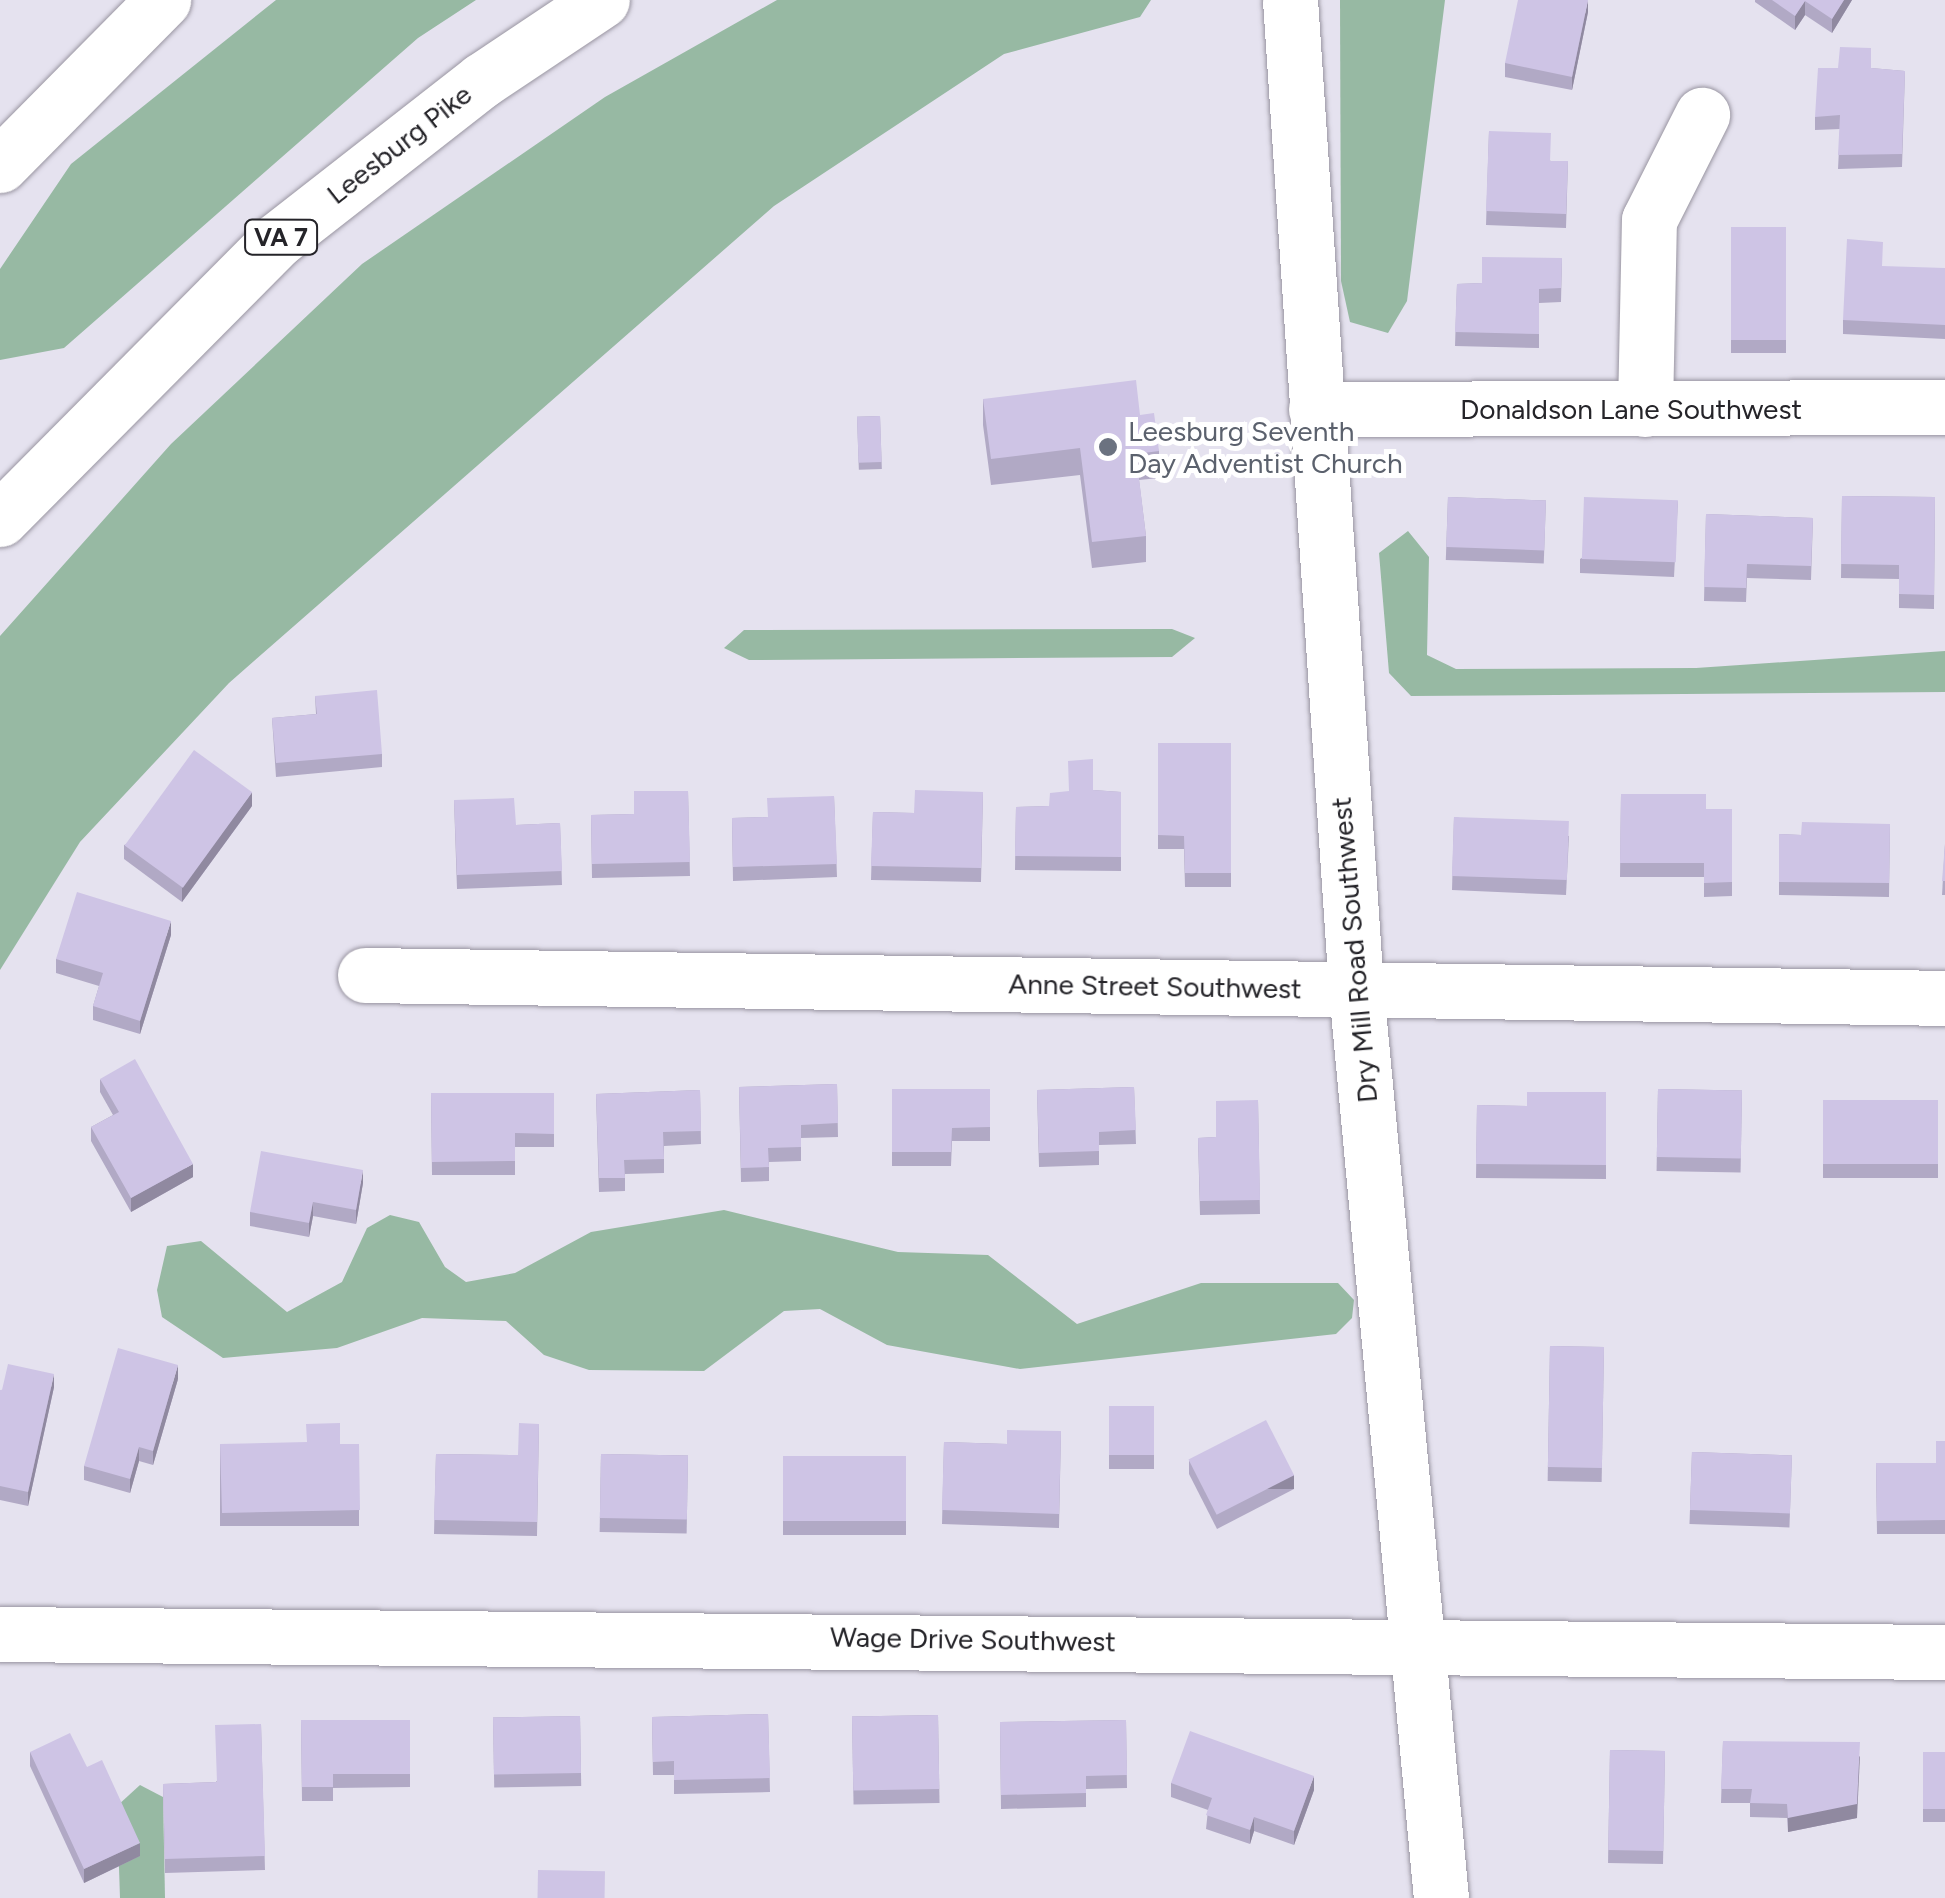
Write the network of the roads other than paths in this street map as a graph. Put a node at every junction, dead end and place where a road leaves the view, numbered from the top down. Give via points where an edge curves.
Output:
1 (163, 0) edge
2 (602, 0) edge
3 (1290, 0) edge
4 (1702, 115) dead end
5 (0, 165) edge
6 (1945, 407) edge
7 (1316, 410) junction
8 (1646, 410) junction
9 (0, 519) edge
10 (365, 975) dead end
11 (1356, 989) junction
12 (1945, 998) edge
13 (0, 1634) edge
14 (1417, 1644) junction
15 (1945, 1652) edge
16 (1441, 1898) edge

1 - 5 main road
2 - 9 main road, Leesburg Pike / VA 7 via 482,80 276,241
3 - 7 main road, Dry Mill Road Southwest
4 - 8 main road via 1649,220
6 - 8 main road, Donaldson Lane Southwest
7 - 8 main road, Donaldson Lane Southwest
7 - 11 main road, Dry Mill Road Southwest
10 - 11 main road, Anne Street Southwest
11 - 12 main road, Anne Street Southwest
11 - 14 main road, Dry Mill Road Southwest
13 - 14 main road, Wage Drive Southwest
14 - 15 main road, Wage Drive Southwest
14 - 16 main road, Dry Mill Road Southwest

